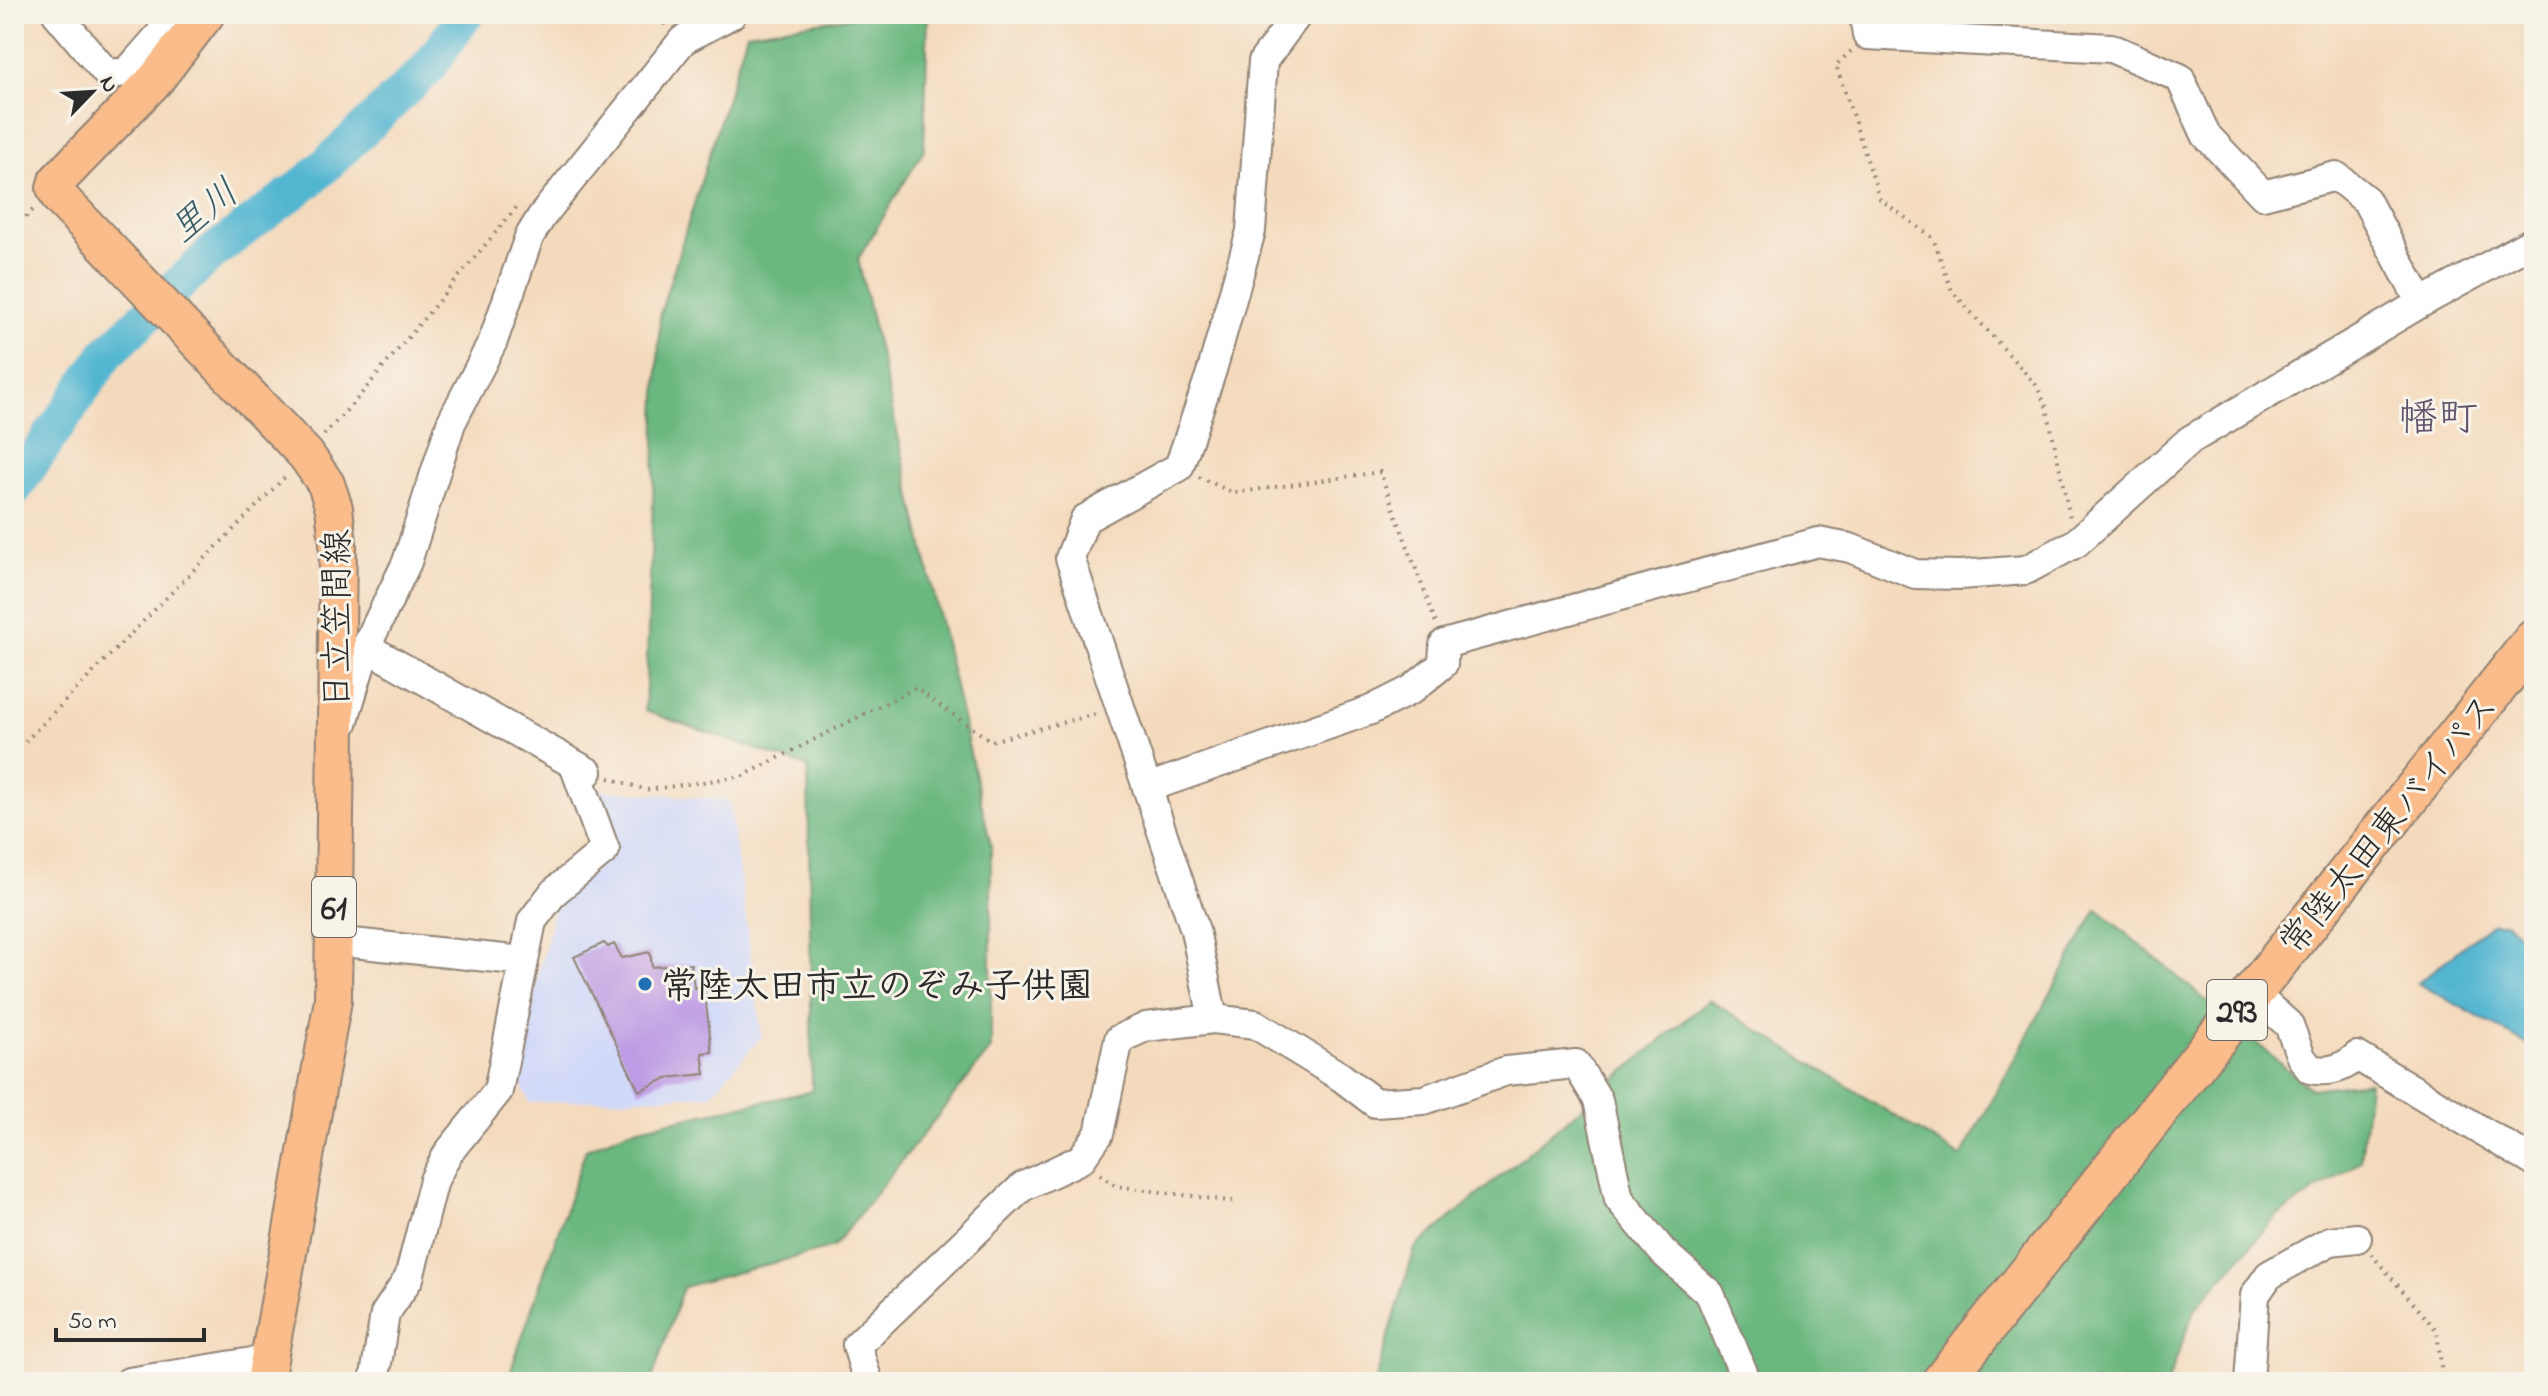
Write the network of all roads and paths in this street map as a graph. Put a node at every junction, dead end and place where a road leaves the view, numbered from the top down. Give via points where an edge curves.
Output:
1 (57, 14) edge
2 (178, 14) edge
3 (206, 14) edge
4 (671, 14) edge
5 (732, 14) edge
6 (1298, 14) edge
7 (1865, 25) edge
8 (662, 26) dead end
9 (526, 196) dead end
10 (2534, 241) edge
11 (2421, 303) junction
12 (299, 446) junction
13 (1179, 467) junction
14 (2076, 543) junction
15 (337, 620) junction
16 (370, 639) junction
17 (2534, 640) edge
18 (1444, 644) junction
19 (1119, 709) junction
20 (14, 753) edge
21 (334, 753) junction
22 (581, 768) junction
23 (1147, 788) junction
24 (334, 941) junction
25 (524, 961) junction
26 (2252, 992) junction
27 (1213, 1019) junction
28 (1081, 1159) junction
29 (2534, 1162) edge
30 (1236, 1202) dead end
31 (2357, 1238) joint
32 (268, 1370) edge
33 (129, 1382) edge
34 (374, 1382) edge
35 (868, 1382) edge
36 (1747, 1382) edge
37 (1942, 1382) edge
38 (2249, 1382) edge
39 (2443, 1382) edge

1 - 2 street via 108,75 128,71
3 - 12 main road, 日立笠間線 / 61 via 156,79 55,188
4 - 8 path
5 - 16 street via 683,40 529,237 493,341 451,423 407,562
6 - 13 street via 1263,61 1251,231
7 - 11 street via 2111,48 2180,78 2206,135 2263,195 2336,176 2366,200
7 - 14 path via 1836,65 1880,199 1933,238 1952,291 2036,385 2047,408
9 - 12 path via 357,399
10 - 11 street
11 - 14 street via 2190,440
12 - 15 main road, 日立笠間線 / 61 via 326,484 334,508
12 - 20 path
13 - 18 path via 1234,493 1380,472
13 - 19 street via 1085,519 1070,558
14 - 18 street via 2026,570 1960,575 1915,574 1850,548 1818,542
15 - 16 street
15 - 21 main road, 日立笠間線 / 61
16 - 21 street
16 - 22 street
17 - 26 highway, 常陸太田東バイパス / 293
18 - 23 street via 1443,664 1411,690 1371,710
19 - 22 path via 991,741 915,688 743,776 647,790
19 - 23 street
21 - 24 main road, 日立笠間線 / 61
22 - 25 street via 605,850 554,892 532,921
23 - 27 street via 1195,930
24 - 25 street
24 - 32 main road, 日立笠間線 / 61 via 333,1000
25 - 34 street via 498,1091 448,1153 434,1180 409,1278 385,1314
26 - 29 street via 2289,1025 2310,1069 2327,1072 2357,1056
26 - 37 highway, 常陸太田東バイパス / 293
27 - 28 street via 1146,1027 1119,1039 1099,1134
27 - 36 street via 1255,1024 1375,1103 1424,1100 1506,1071 1576,1064 1598,1100 1619,1199 1663,1252 1710,1294
28 - 30 path via 1116,1186
28 - 35 street via 1022,1187 857,1345
31 - 38 street via 2330,1241 2269,1275 2255,1295
31 - 39 path via 2437,1331
32 - 33 street

